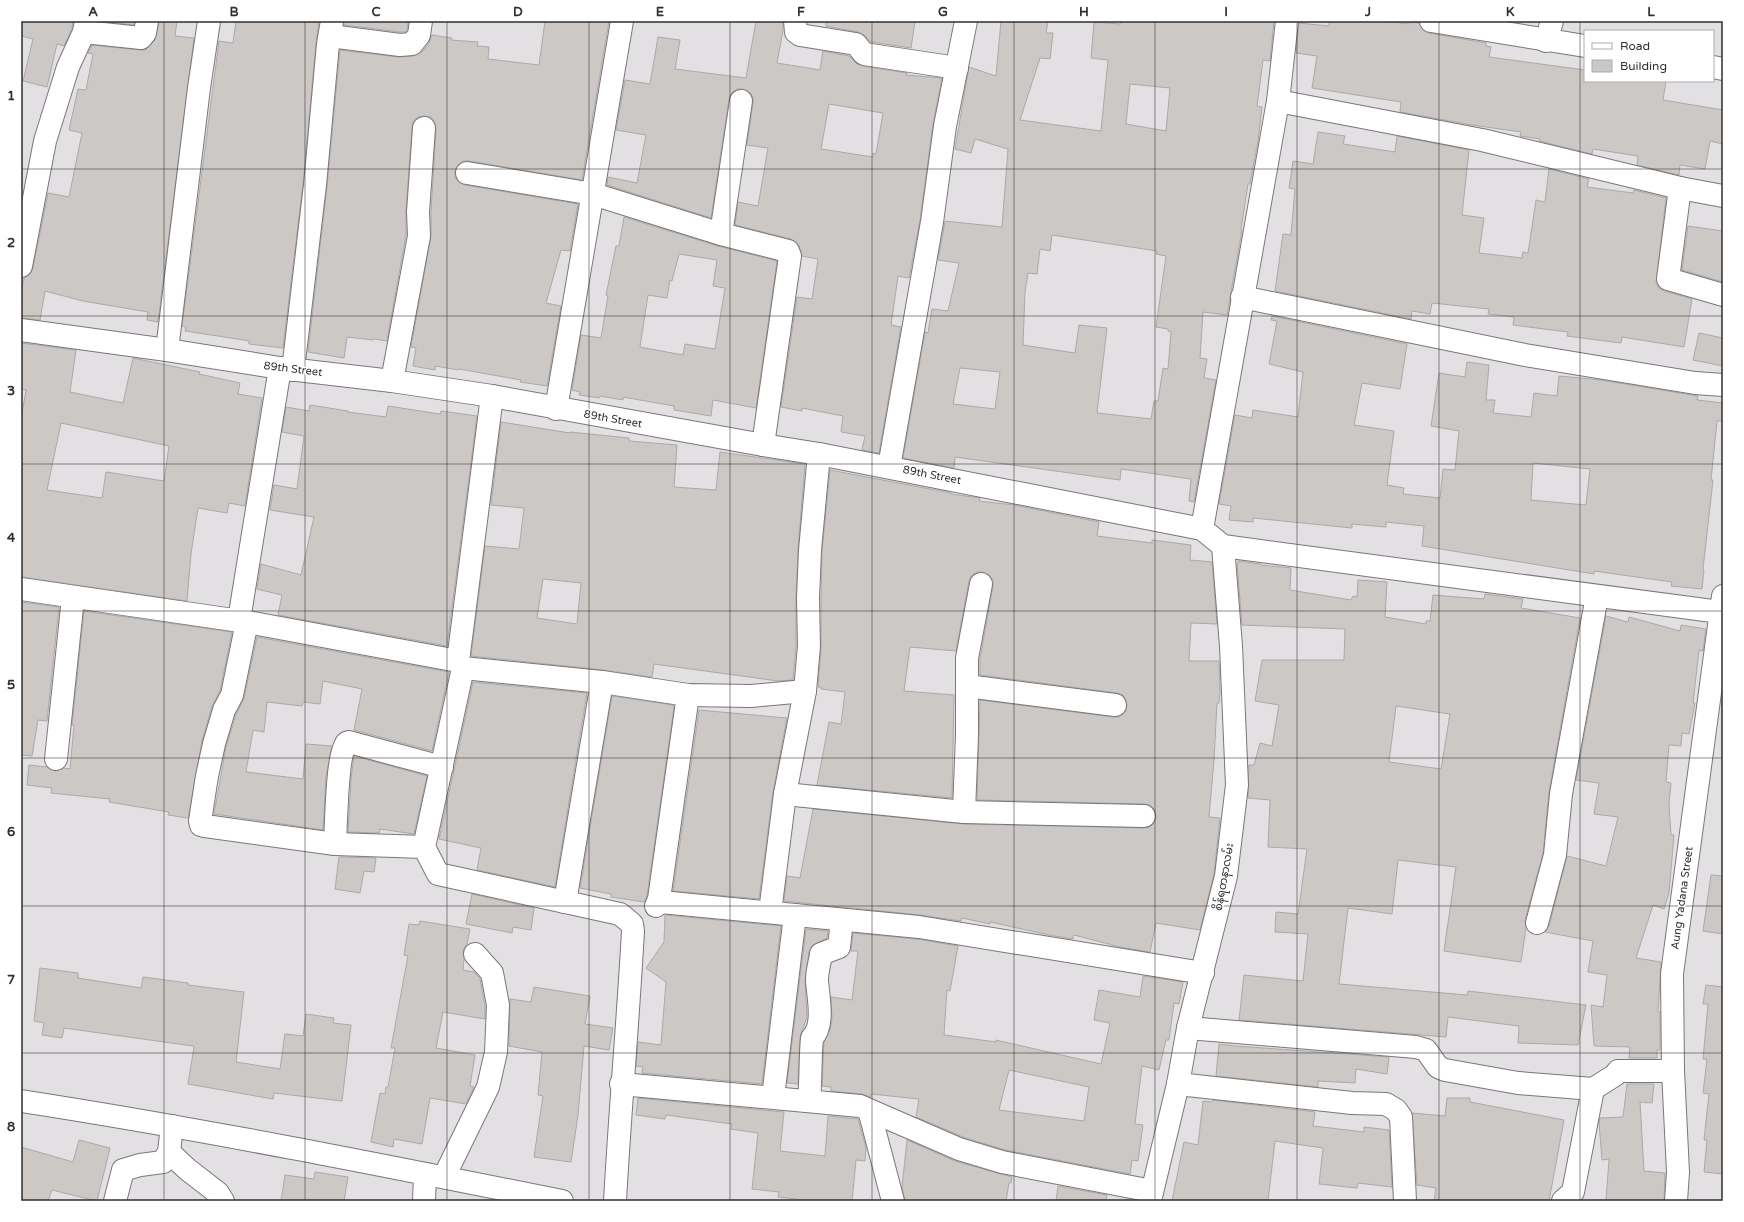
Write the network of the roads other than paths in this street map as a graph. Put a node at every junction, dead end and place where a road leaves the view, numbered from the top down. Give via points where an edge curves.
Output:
1 (147, 21) edge
2 (209, 21) edge
3 (421, 21) edge
4 (622, 21) edge
5 (795, 21) edge
6 (966, 21) edge
7 (1287, 21) edge
8 (1432, 21) edge
9 (85, 27) edge
10 (331, 28) edge
11 (1549, 31) edge
12 (1584, 46) edge
13 (956, 68) junction
14 (1278, 100) junction
15 (741, 102) dead end
16 (424, 128) dead end
17 (467, 173) dead end
18 (1680, 188) junction
19 (593, 194) junction
20 (1723, 196) edge
21 (721, 234) junction
22 (21, 266) edge
23 (1723, 295) edge
24 (1242, 297) junction
25 (21, 330) edge
26 (167, 350) junction
27 (286, 369) junction
28 (392, 381) junction
29 (1723, 385) edge
30 (492, 396) junction
31 (556, 409) junction
32 (762, 445) junction
33 (819, 454) junction
34 (889, 467) junction
35 (1202, 529) junction
36 (1223, 546) junction
37 (981, 584) dead end
38 (21, 589) edge
39 (1597, 596) junction
40 (73, 598) junction
41 (1722, 604) edge
42 (243, 621) junction
43 (460, 664) junction
44 (602, 682) junction
45 (967, 686) junction
46 (805, 691) junction
47 (688, 695) junction
48 (1115, 704) dead end
49 (56, 759) dead end
50 (442, 767) junction
51 (785, 794) junction
52 (964, 812) junction
53 (1144, 816) dead end
54 (335, 844) junction
55 (424, 847) junction
56 (565, 902) junction
57 (656, 906) junction
58 (770, 912) junction
59 (795, 915) junction
60 (625, 917) junction
61 (842, 920) junction
62 (1537, 923) dead end
63 (475, 954) dead end
64 (1203, 973) junction
65 (1188, 1028) junction
66 (1673, 1071) junction
67 (621, 1084) junction
68 (1178, 1084) junction
69 (1593, 1089) junction
70 (773, 1097) junction
71 (21, 1101) edge
72 (809, 1101) junction
73 (869, 1110) junction
74 (172, 1126) junction
75 (169, 1152) junction
76 (435, 1175) junction
77 (1151, 1196) edge
78 (536, 1198) edge
79 (115, 1201) edge
80 (223, 1201) edge
81 (424, 1201) edge
82 (562, 1201) edge
83 (615, 1201) edge
84 (893, 1201) edge
85 (1406, 1201) edge
86 (1563, 1201) edge
87 (1676, 1201) edge

1 - 9 street via 142,38
2 - 26 street
3 - 10 street via 419,35 412,44 400,45
4 - 19 street
5 - 13 street via 796,32 800,35 856,44 864,54
6 - 13 street
7 - 14 street
8 - 11 street
9 - 22 street via 68,68 45,140
10 - 27 street via 315,185
11 - 12 street
13 - 34 street
14 - 18 street via 1482,140
14 - 24 street
15 - 21 street
16 - 28 street via 418,212 419,236
17 - 19 street
18 - 20 street
18 - 23 street via 1668,279
19 - 21 street
19 - 31 street
21 - 32 street via 790,253
24 - 29 street via 1525,355 1695,383
24 - 35 street
25 - 26 street, 89th Street
26 - 27 street, 89th Street
27 - 28 street, 89th Street
27 - 42 street
28 - 30 street, 89th Street
30 - 31 street, 89th Street
30 - 43 street
31 - 32 street, 89th Street
32 - 33 street, 89th Street
33 - 34 street, 89th Street
33 - 46 street via 810,550
34 - 35 street, 89th Street
35 - 36 street
36 - 39 street
36 - 64 street, စိန်ရတနာလမ်း via 1231,646 1237,785 1226,876
37 - 45 street via 967,658
38 - 40 street
39 - 41 street
39 - 62 street via 1561,794 1554,855
40 - 42 street
40 - 49 street
41 - 66 street, Aung Yadana Street via 1672,974
42 - 43 street
42 - 54 street via 232,695 224,710 214,744 201,824
43 - 44 street
43 - 50 street
44 - 47 street
44 - 56 street
45 - 48 street
45 - 52 street
46 - 47 street via 751,696
46 - 51 street
47 - 57 street
50 - 54 street via 346,743 339,772
50 - 55 street
51 - 52 street
51 - 58 street
52 - 53 street
54 - 55 street
55 - 56 street via 438,874
56 - 60 street
57 - 58 street via 661,902
57 - 60 street
58 - 59 street
59 - 61 street
59 - 70 street
60 - 67 street via 632,924 633,931
61 - 64 street via 919,927
61 - 72 street via 839,947 821,954 817,978 819,1017 816,1034 812,1038
63 - 76 street via 492,973 498,1005 496,1052 488,1087
64 - 65 street, စိန်ရတနာလမ်း
65 - 68 street, စိန်ရတနာလမ်း
65 - 69 street via 1416,1047 1426,1050 1438,1067 1445,1070 1518,1083
66 - 69 street via 1618,1071
66 - 87 street, Aung Yadana Street via 1678,1172
67 - 70 street
67 - 83 street
68 - 77 street, စိန်ရတနာလမ်း
68 - 85 street via 1352,1103 1386,1104 1396,1110 1401,1117
69 - 86 street via 1572,1192
70 - 72 street
71 - 74 street
72 - 73 street via 860,1106
73 - 77 street via 960,1150
73 - 84 street
74 - 75 street
74 - 76 street
75 - 79 street via 163,1162 123,1170
75 - 80 street via 218,1193
76 - 78 street
76 - 81 street
78 - 82 street

